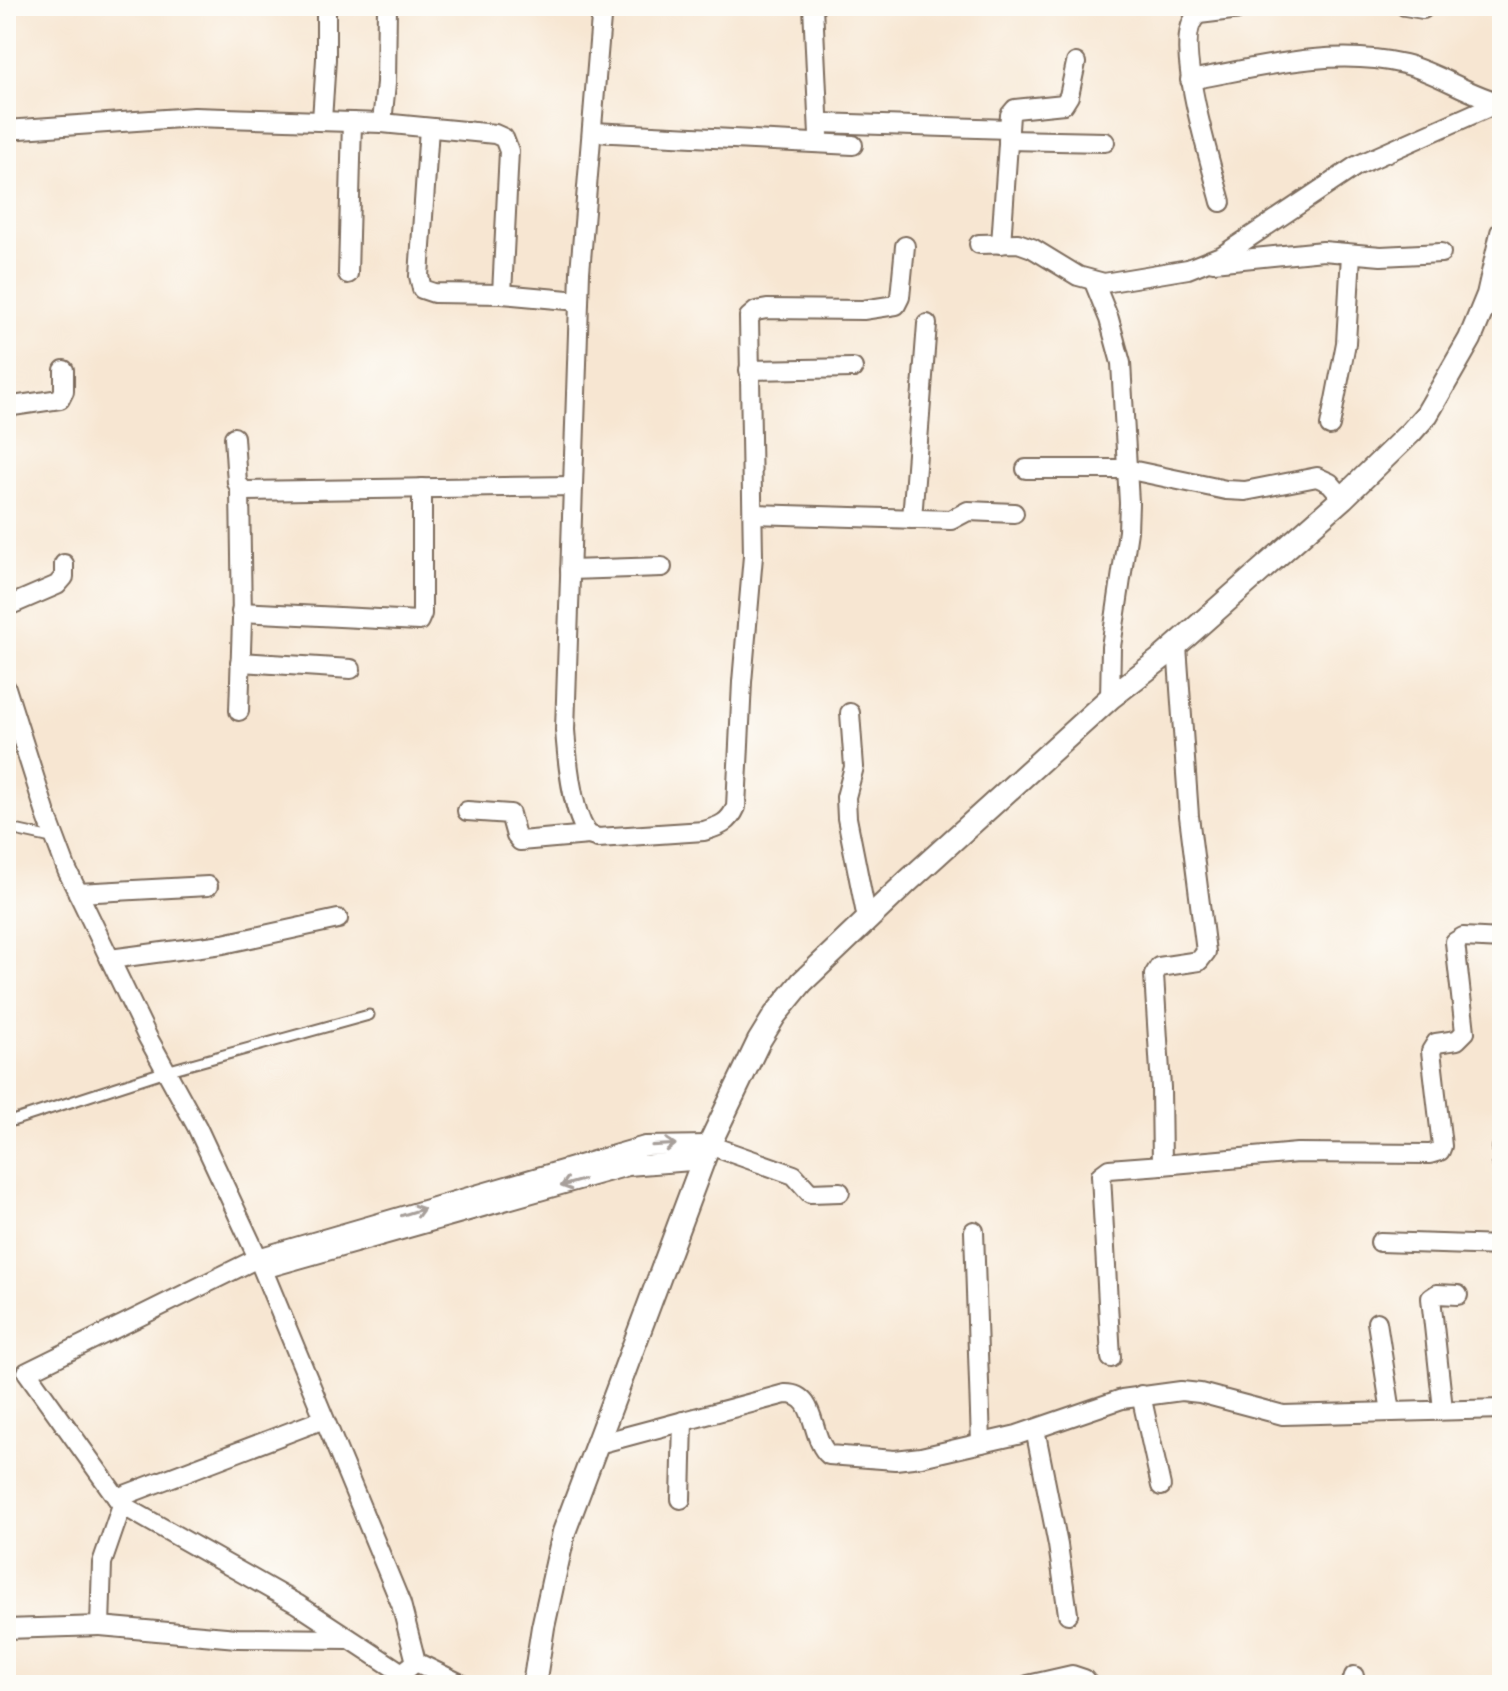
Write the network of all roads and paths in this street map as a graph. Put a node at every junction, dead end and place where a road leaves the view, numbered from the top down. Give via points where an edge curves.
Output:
1 (326, 6) edge
2 (387, 6) edge
3 (602, 6) edge
4 (813, 6) edge
5 (1265, 6) edge
6 (1076, 63) dead end
7 (1190, 80) junction
8 (1500, 103) edge
9 (322, 120) junction
10 (352, 122) junction
11 (382, 123) junction
12 (819, 123) junction
13 (429, 128) junction
14 (6, 130) edge
15 (593, 132) junction
16 (1008, 134) junction
17 (819, 142) junction
18 (1105, 142) dead end
19 (853, 145) dead end
20 (1221, 202) dead end
21 (1502, 233) edge
22 (979, 244) dead end
23 (1001, 244) junction
24 (905, 246) dead end
25 (1441, 253) dead end
26 (1351, 254) junction
27 (1500, 260) edge
28 (1209, 262) junction
29 (348, 274) dead end
30 (1094, 282) junction
31 (502, 294) junction
32 (579, 301) junction
33 (927, 324) dead end
34 (853, 368) dead end
35 (64, 370) dead end
36 (749, 370) junction
37 (6, 407) edge
38 (1330, 426) dead end
39 (234, 437) dead end
40 (1026, 469) dead end
41 (1126, 469) junction
42 (573, 486) junction
43 (422, 488) junction
44 (240, 490) junction
45 (1343, 498) junction
46 (1014, 513) dead end
47 (753, 514) junction
48 (912, 519) junction
49 (64, 564) dead end
50 (662, 567) dead end
51 (570, 570) junction
52 (6, 607) edge
53 (241, 612) junction
54 (1177, 646) junction
55 (240, 662) junction
56 (351, 669) dead end
57 (6, 688) edge
58 (1110, 698) junction
59 (239, 711) dead end
60 (850, 713) dead end
61 (467, 811) dead end
62 (6, 828) edge
63 (589, 835) junction
64 (56, 839) junction
65 (208, 886) dead end
66 (78, 893) junction
67 (338, 919) dead end
68 (867, 919) junction
69 (1502, 939) edge
70 (110, 959) junction
71 (369, 1015) dead end
72 (166, 1071) junction
73 (6, 1123) edge
74 (1502, 1148) edge
75 (706, 1152) junction
76 (1502, 1163) edge
77 (1162, 1165) junction
78 (840, 1192) dead end
79 (974, 1231) dead end
80 (1380, 1242) dead end
81 (1502, 1246) edge
82 (260, 1264) junction
83 (1458, 1295) dead end
84 (1377, 1322) dead end
85 (1111, 1358) dead end
86 (1141, 1395) junction
87 (1443, 1409) junction
88 (1502, 1409) edge
89 (1391, 1412) junction
90 (324, 1419) junction
91 (683, 1421) junction
92 (1035, 1429) junction
93 (981, 1443) junction
94 (598, 1444) junction
95 (1161, 1486) dead end
96 (681, 1499) dead end
97 (119, 1501) junction
98 (1068, 1614) dead end
99 (100, 1626) junction
100 (6, 1629) edge
101 (351, 1639) junction
102 (416, 1662) junction
103 (463, 1685) edge
104 (534, 1685) edge
105 (1028, 1685) edge
106 (1089, 1685) edge

1 - 9 street
2 - 11 street
3 - 15 street
4 - 12 street
5 - 7 street via 1194,17 1188,34
6 - 16 street via 1064,104 1015,109
7 - 8 street via 1304,59 1388,61
7 - 20 street
8 - 28 street via 1356,166
9 - 10 street
9 - 14 street via 194,117
10 - 11 street
10 - 29 street
11 - 13 street
12 - 16 street
12 - 17 street
13 - 31 street via 495,134 507,143
13 - 31 street via 420,285 427,292
15 - 17 street
15 - 32 street
16 - 18 street
16 - 23 street
17 - 19 street
21 - 27 street
22 - 23 street
23 - 30 street via 1032,248
24 - 36 street via 896,305 752,313
25 - 26 street
26 - 28 street via 1323,251
26 - 38 street via 1346,343
27 - 45 street via 1470,339 1427,414
28 - 30 street via 1119,283
30 - 41 street via 1121,363
31 - 32 street
32 - 42 street
33 - 48 street
34 - 36 street
35 - 37 street via 60,399
36 - 47 street
39 - 44 street
40 - 41 street
41 - 45 street via 1245,491 1317,477
41 - 58 street via 1128,531 1111,647
42 - 43 street
42 - 51 street
43 - 44 street
43 - 53 street via 419,621
44 - 53 street
45 - 54 street
46 - 48 street via 968,511 955,519
47 - 48 street
47 - 63 street via 736,807 731,819 704,831
49 - 52 street via 64,577 57,585
50 - 51 street
51 - 63 street via 567,752 580,817
53 - 55 street
54 - 58 street
54 - 77 street via 1189,816 1206,952 1199,961 1165,965 1154,975
55 - 56 street
55 - 59 street
57 - 64 street
58 - 68 street
60 - 68 street via 854,767 847,818
61 - 63 street via 510,814 520,841
62 - 64 lane
64 - 66 street
65 - 66 street
66 - 70 street
67 - 70 street via 223,944
68 - 75 street via 775,1015
69 - 77 street via 1463,937 1455,942 1465,1032 1457,1040 1436,1043 1431,1051 1440,1151 1297,1153
70 - 72 street
71 - 72 lane
72 - 73 lane
72 - 82 street
74 - 76 street
75 - 78 street via 794,1175 810,1193
75 - 82 street via 645,1146 480,1201
75 - 94 street
77 - 85 street via 1109,1169 1101,1175
79 - 93 street
80 - 81 street
82 - 90 street
82 - 97 street via 27,1372
83 - 87 street via 1431,1298
84 - 89 street
86 - 89 street via 1200,1393 1283,1415
86 - 92 street
86 - 95 street
87 - 88 street
87 - 89 street
90 - 97 street
90 - 102 street via 401,1604
91 - 93 street via 795,1394 806,1403 829,1455 895,1460
91 - 94 street
91 - 96 street
92 - 93 street
92 - 98 street
94 - 104 street via 564,1532
97 - 99 street via 102,1563
97 - 101 street
99 - 100 street
99 - 101 street via 237,1638
101 - 102 street via 402,1673
102 - 103 street
105 - 106 street via 1072,1675

